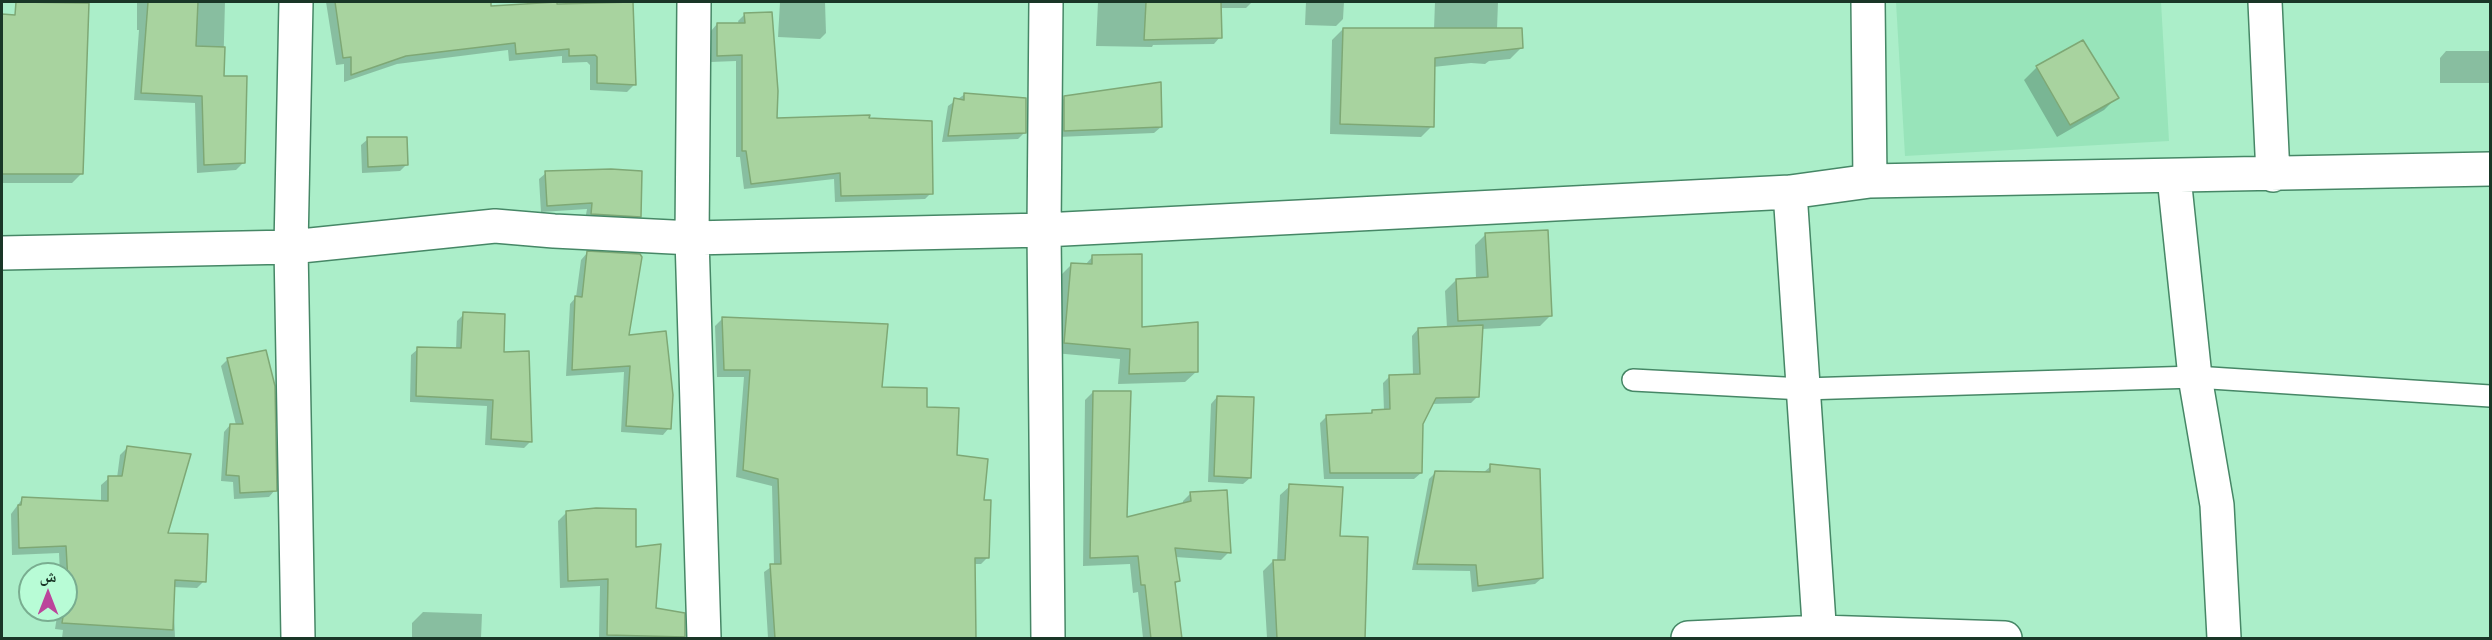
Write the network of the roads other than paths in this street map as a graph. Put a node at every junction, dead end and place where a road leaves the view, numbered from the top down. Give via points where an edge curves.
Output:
1 (296, 2) edge
2 (694, 2) edge
3 (1046, 2) edge
4 (1868, 2) edge
5 (2265, 2) edge
6 (2490, 169) edge
7 (2273, 175) junction
8 (2174, 177) junction
9 (1870, 181) junction
10 (1790, 192) junction
11 (1044, 230) junction
12 (692, 238) junction
13 (291, 247) junction
14 (2, 253) edge
15 (2195, 376) junction
16 (1633, 380) dead end
17 (1803, 388) junction
18 (2490, 396) edge
19 (1820, 635) edge
20 (298, 639) edge
21 (704, 639) edge
22 (1048, 639) edge
23 (1688, 639) edge
24 (2005, 639) edge
25 (2224, 639) edge

1 - 13 street
2 - 12 street
3 - 11 street
4 - 9 street
5 - 7 street
6 - 7 street
7 - 8 street
8 - 9 street
8 - 15 street
9 - 10 street
10 - 11 street
10 - 17 street
11 - 12 street
11 - 22 street
12 - 13 street via 495,226
12 - 21 street
13 - 14 street
13 - 20 street
15 - 17 lane
15 - 18 lane
15 - 25 street via 2217,505
16 - 17 lane
17 - 19 street
19 - 23 street
19 - 24 street

